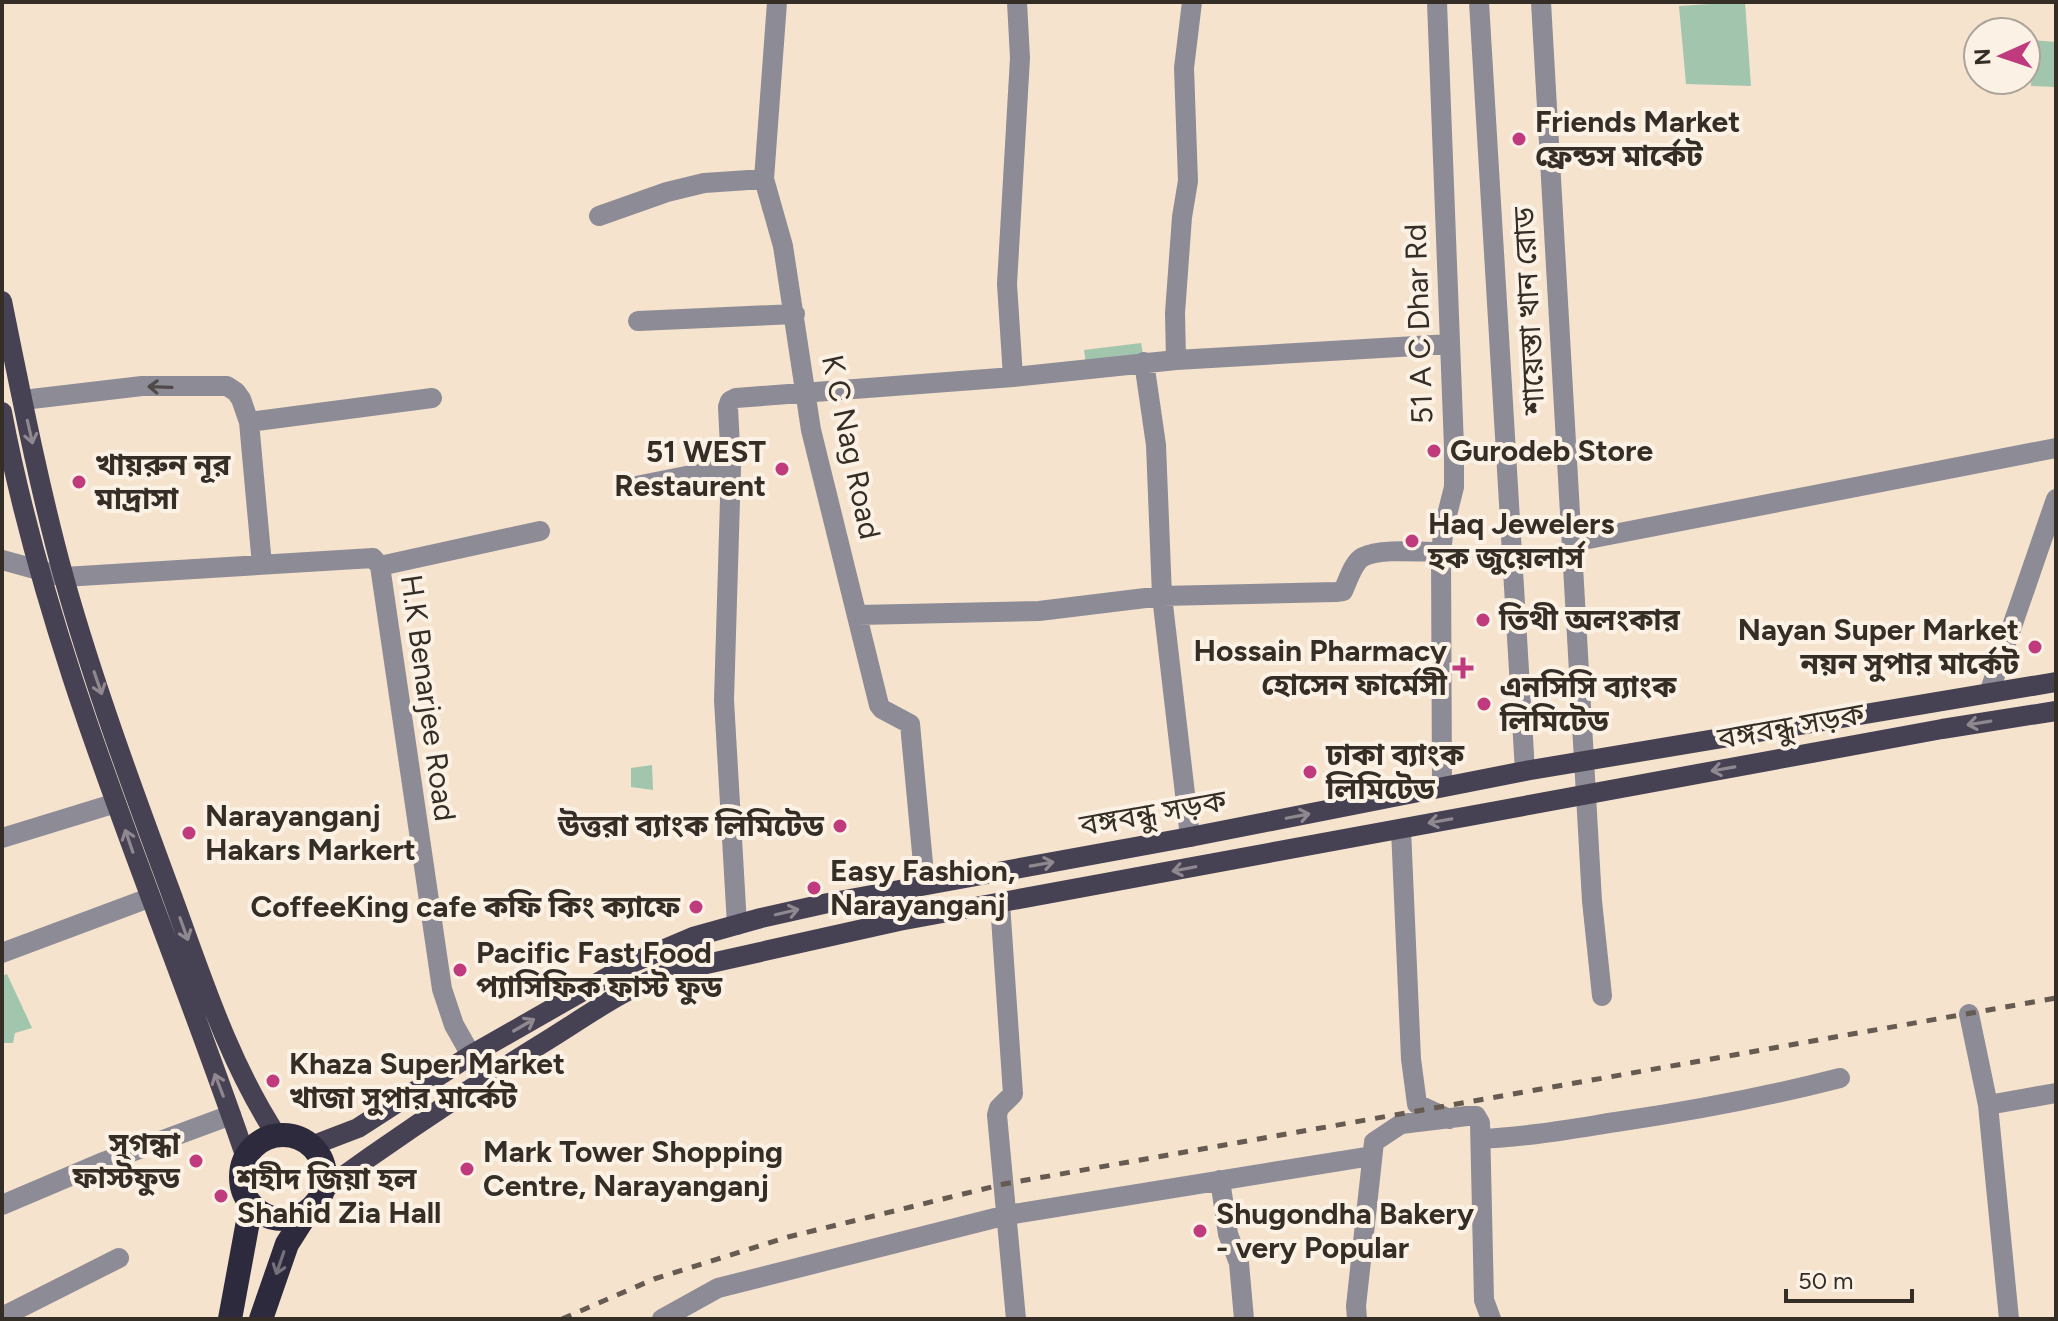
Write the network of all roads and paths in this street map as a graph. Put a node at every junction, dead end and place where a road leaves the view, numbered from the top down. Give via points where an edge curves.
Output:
1 (777, 2) edge
2 (1017, 2) edge
3 (1192, 2) edge
4 (1437, 2) edge
5 (1479, 2) edge
6 (1541, 2) edge
7 (764, 179) junction
8 (599, 216) dead end
9 (2, 301) edge
10 (795, 314) junction
11 (638, 321) dead end
12 (1450, 344) junction
13 (1176, 360) junction
14 (1144, 362) junction
15 (1013, 377) junction
16 (806, 393) junction
17 (432, 398) dead end
18 (23, 400) junction
19 (2, 412) edge
20 (249, 422) junction
21 (2056, 448) edge
22 (731, 467) junction
23 (636, 486) dead end
24 (2056, 499) edge
25 (540, 531) dead end
26 (1573, 542) junction
27 (1441, 552) junction
28 (2, 560) edge
29 (262, 565) junction
30 (380, 566) junction
31 (38, 569) junction
32 (64, 577) junction
33 (1162, 596) junction
34 (858, 615) junction
35 (2056, 682) edge
36 (1989, 693) junction
37 (2056, 711) edge
38 (1586, 760) junction
39 (1525, 771) junction
40 (1442, 787) junction
41 (1587, 794) junction
42 (116, 803) junction
43 (1401, 829) junction
44 (1190, 837) junction
45 (2, 838) edge
46 (925, 885) junction
47 (149, 898) junction
48 (1000, 903) junction
49 (737, 925) junction
50 (2, 953) edge
51 (1602, 996) dead end
52 (1969, 1014) dead end
53 (471, 1055) junction
54 (1840, 1078) dead end
55 (2056, 1093) edge
56 (1988, 1105) junction
57 (231, 1115) junction
58 (1449, 1119) junction
59 (277, 1136) junction
60 (1481, 1139) junction
61 (311, 1146) junction
62 (1372, 1156) junction
63 (246, 1158) junction
64 (1220, 1180) junction
65 (315, 1201) junction
66 (2, 1205) edge
67 (251, 1205) junction
68 (1007, 1215) junction
69 (119, 1258) dead end
70 (2, 1317) edge
71 (230, 1319) edge
72 (261, 1319) edge
73 (662, 1319) edge
74 (1016, 1319) edge
75 (1244, 1319) edge
76 (1357, 1319) edge
77 (1491, 1319) edge
78 (2009, 1319) edge

1 - 7 street, K C Nag Road
2 - 15 street via 1020,58 1007,284
3 - 13 street via 1184,68 1188,181 1175,313
4 - 12 street, 51 A C Dhar Rd
5 - 39 street
6 - 26 street, শায়েস্তা খান রোড
7 - 8 street via 704,183
7 - 10 street, K C Nag Road
9 - 18 main road
10 - 11 street
10 - 16 street, K C Nag Road
12 - 13 street
12 - 27 street, 51 A C Dhar Rd via 1454,487
13 - 14 street
14 - 15 street
14 - 33 street via 1156,445
15 - 16 street
16 - 22 street via 730,401
16 - 34 street, K C Nag Road
17 - 20 street
20 -> 18 street via 236,392 227,386 142,386
18 -> 32 main road
19 - 31 main road
20 - 29 street
21 - 26 street
22 - 23 street
22 - 49 street via 724,700
24 - 36 street
25 - 30 street
26 - 38 street, শায়েস্তা খান রোড
27 - 33 street via 1362,557 1343,591
27 - 40 street, 51 A C Dhar Rd
28 - 31 street
29 - 30 street, H.K Benarjee Road via 363,557
29 - 32 street, H.K Benarjee Road
30 - 53 street, H.K Benarjee Road via 442,989
31 - 32 street
31 - 42 main road
32 -> 59 main road via 144,820 226,1043
33 - 34 street via 1039,611
33 - 44 street
34 - 46 street, K C Nag Road via 879,705 910,724
35 - 36 main road, বঙ্গবন্ধু সড়ক
36 - 38 main road, বঙ্গবন্ধু সড়ক
37 -> 41 main road, বঙ্গবন্ধু সড়ক
38 - 39 main road, বঙ্গবন্ধু সড়ক
38 - 41 street, শায়েস্তা খান রোড
39 - 40 main road, বঙ্গবন্ধু সড়ক
44 -> 40 main road, বঙ্গবন্ধু সড়ক
41 -> 43 main road, বঙ্গবন্ধু সড়ক
41 - 51 street, শায়েস্তা খান রোড
42 - 45 street
47 -> 42 main road
43 -> 48 main road, বঙ্গবন্ধু সড়ক
43 - 58 street via 1417,1104
46 -> 44 main road, বঙ্গবন্ধু সড়ক
49 -> 46 main road, বঙ্গবন্ধু সড়ক
47 - 50 street
57 -> 47 main road
48 - 65 main road, বঙ্গবন্ধু সড়ক via 756,951 641,984 477,1083
48 - 68 street via 1013,1094 997,1115
53 -> 49 main road, বঙ্গবন্ধু সড়ক via 634,962
52 - 56 street
53 - 61 main road, বঙ্গবন্ধু সড়ক via 358,1128
54 - 60 street via 1698,1110
55 - 56 street
56 - 78 street
57 - 63 main road
57 - 66 street
58 - 60 street via 1476,1116
58 - 62 street via 1401,1124 1374,1142
59 - 61 highway via 295,1137
59 - 63 highway via 264,1139
60 - 77 street via 1484,1300
61 - 65 highway via 325,1172
62 - 64 street
62 - 76 street
63 - 67 highway via 241,1182
64 - 68 street
64 - 75 street via 1228,1234 1239,1263
65 - 67 highway via 297,1217 272,1218
65 -> 72 highway via 287,1244
67 - 71 highway
68 - 73 street via 718,1288
68 - 74 street
69 - 70 street

